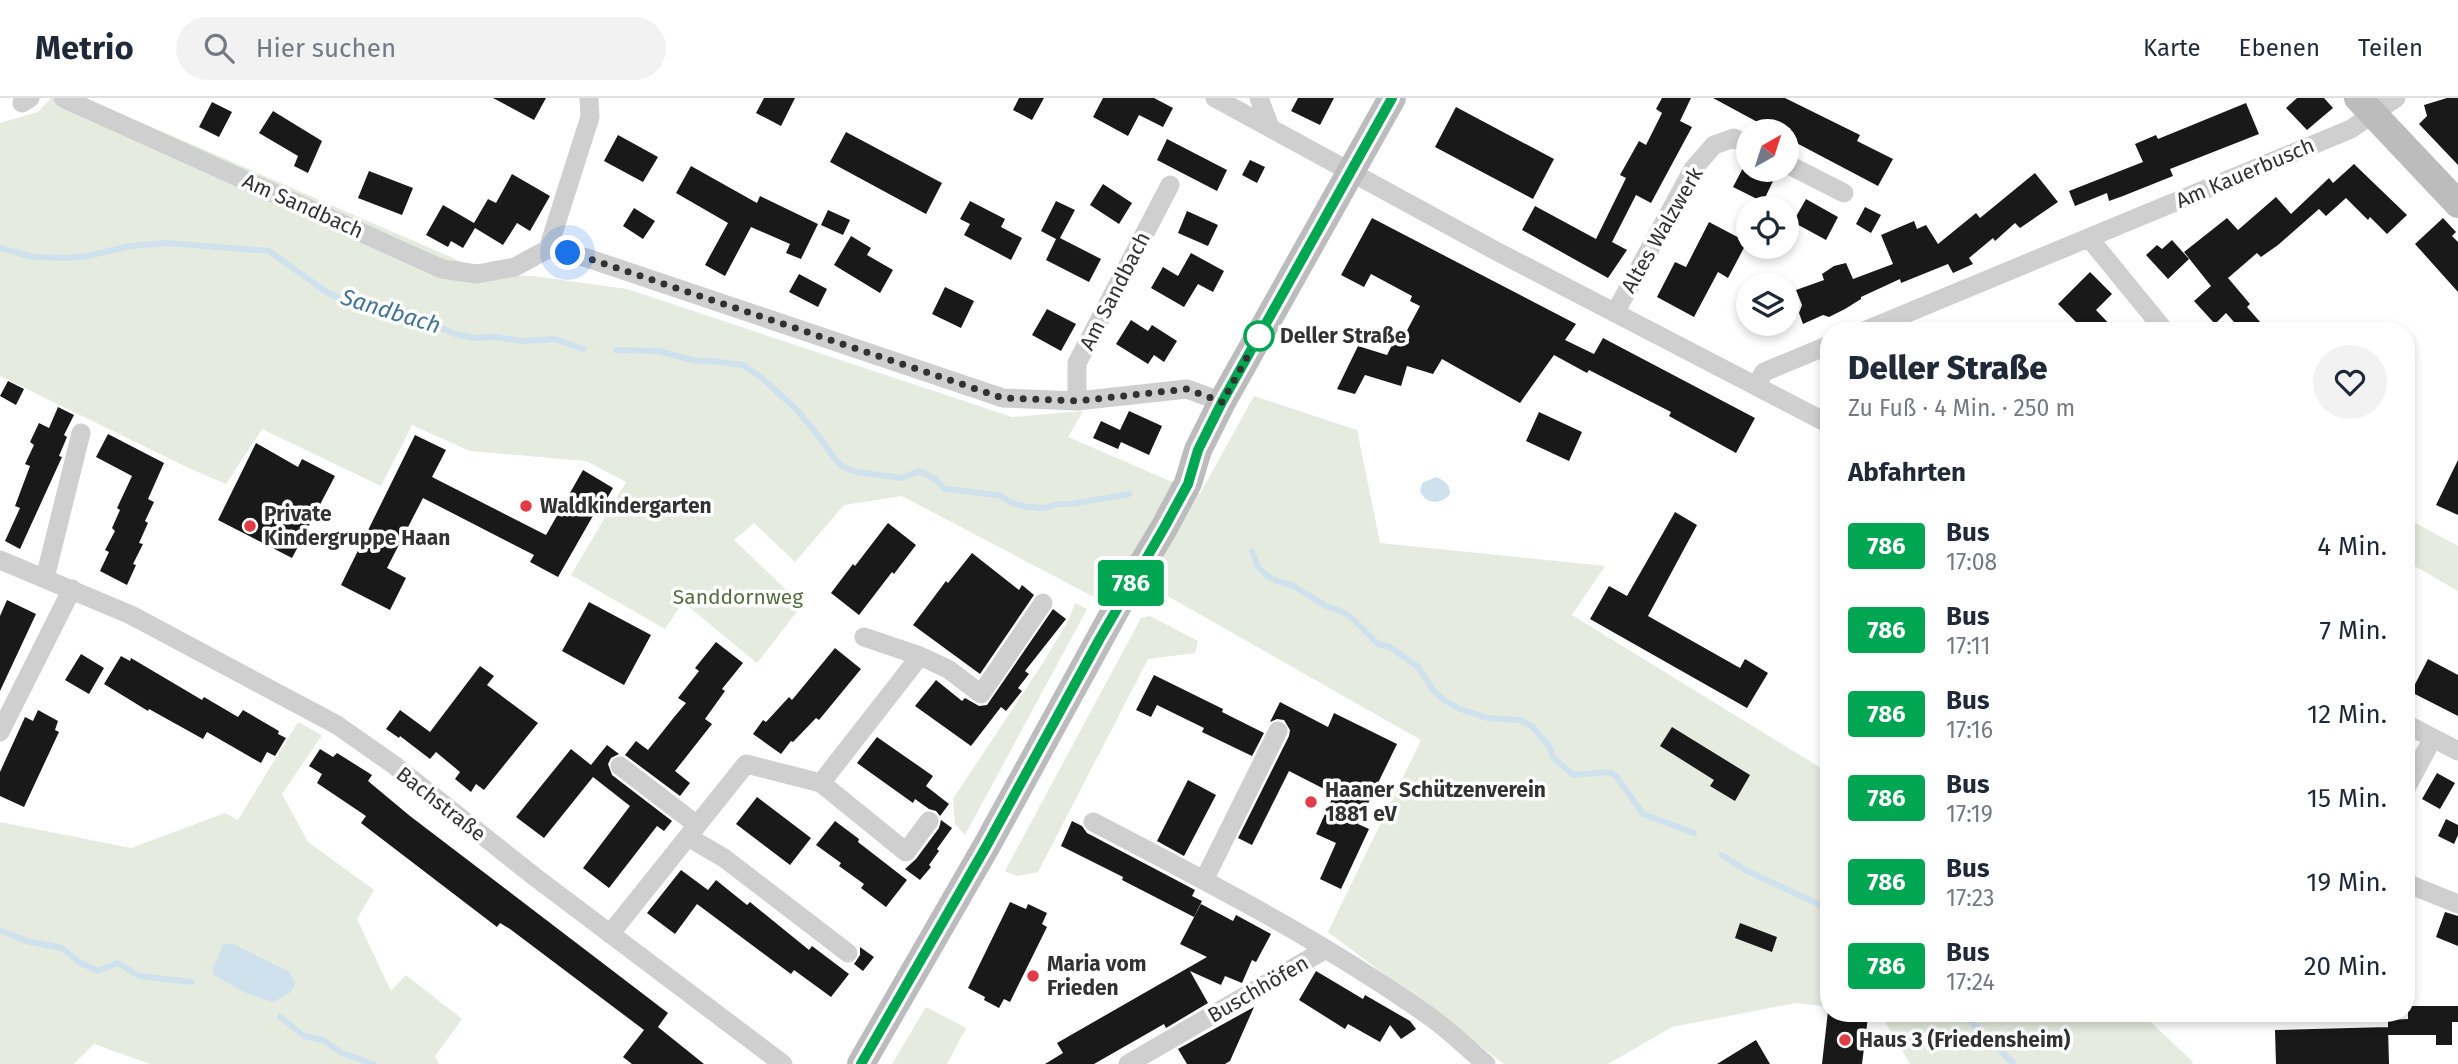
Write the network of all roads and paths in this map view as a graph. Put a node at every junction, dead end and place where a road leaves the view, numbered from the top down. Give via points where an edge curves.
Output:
1 (63, 98) edge
2 (589, 98) edge
3 (1214, 98) edge
4 (1259, 98) edge
5 (1392, 98) edge
6 (2376, 103) edge
7 (1270, 127) junction
8 (1736, 139) edge
9 (1799, 170) edge
10 (1351, 173) junction
11 (1170, 185) dead end
12 (1844, 193) dead end
13 (2458, 204) edge
14 (2089, 238) junction
15 (548, 249) junction
16 (1615, 313) junction
17 (1886, 322) edge
18 (2158, 322) edge
19 (1820, 349) edge
20 (1756, 386) junction
21 (1077, 401) junction
22 (1222, 402) junction
23 (1820, 419) edge
24 (81, 433) dead end
25 (0, 560) edge
26 (45, 578) junction
27 (72, 589) junction
28 (1043, 603) dead end
29 (2415, 729) edge
30 (1278, 731) dead end
31 (0, 732) edge
32 (2433, 738) junction
33 (2458, 751) edge
34 (620, 766) dead end
35 (2415, 771) edge
36 (821, 783) junction
37 (929, 821) dead end
38 (1093, 821) dead end
39 (692, 831) junction
40 (1204, 880) junction
41 (2415, 887) edge
42 (2458, 904) edge
43 (610, 934) junction
44 (1326, 949) junction
45 (848, 953) dead end
46 (783, 1064) edge
47 (861, 1064) edge
48 (1128, 1064) edge
49 (1486, 1064) edge

1 - 15 street, Am Sandbach via 442,269 477,274 515,267
2 - 15 street via 590,117
3 - 7 street
4 - 7 street
5 - 10 street
6 - 13 street
6 - 14 street, Am Kauerbusch via 2351,129
7 - 10 street
8 - 16 street, Altes Walzwerk via 1714,145 1693,169
9 - 12 street
10 - 16 street
10 - 22 street
11 - 21 street, Am Sandbach via 1077,363
14 - 17 street, Am Kauerbusch
14 - 18 street
15 - 21 street via 587,258 1003,398
16 - 20 street
19 - 20 street via 1764,372
20 - 23 street
21 - 22 street via 1187,389
22 - 47 street via 1198,450 1188,484
24 - 26 street
25 - 26 street, Bachstraße
26 - 27 street, Bachstraße
27 - 31 street
27 - 43 street, Bachstraße via 131,615 337,724
28 - 36 street via 981,694 948,669 913,663
29 - 32 street
30 - 40 street
32 - 33 street
32 - 35 street
34 - 39 street
36 - 37 street via 906,852
36 - 39 street via 746,764
38 - 40 street
39 - 43 street
39 - 45 street
40 - 44 street
41 - 42 street
43 - 46 street, Bachstraße
44 - 48 street, Buschhöfen
44 - 49 street, Buschhöfen via 1431,1017

